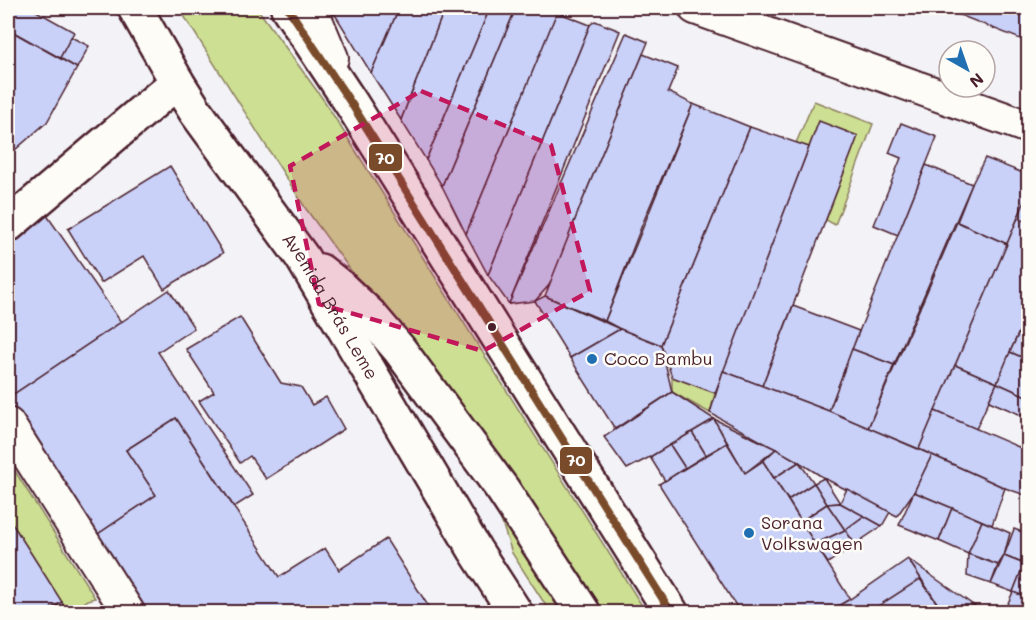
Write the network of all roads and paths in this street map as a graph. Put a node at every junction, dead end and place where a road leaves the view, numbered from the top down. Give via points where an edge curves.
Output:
1 (135, 8) edge
2 (288, 8) edge
3 (311, 8) edge
4 (695, 8) edge
5 (177, 82) junction
6 (351, 103) junction
7 (1029, 127) edge
8 (8, 225) edge
9 (302, 257) junction
10 (8, 424) edge
11 (128, 612) edge
12 (515, 612) edge
13 (583, 612) edge
14 (671, 612) edge

1 - 5 main road, Avenida Brás Leme
2 - 6 main road
3 - 6 street
4 - 7 street
5 - 8 main road
5 - 9 main road, Avenida Brás Leme
6 - 14 main road
9 - 12 main road, Avenida Brás Leme
9 - 13 main road via 339,285 399,349 503,490
10 - 11 street

